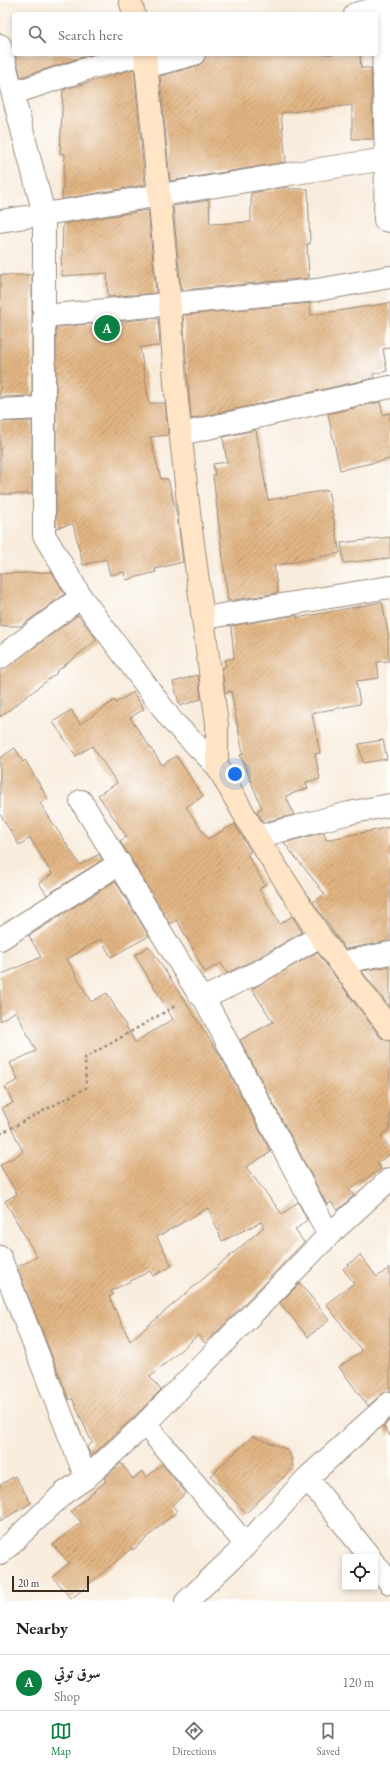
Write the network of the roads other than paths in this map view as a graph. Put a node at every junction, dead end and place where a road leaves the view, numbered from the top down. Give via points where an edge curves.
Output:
1 (130, 0) edge
2 (383, 4) edge
3 (133, 12) edge
4 (361, 12) edge
5 (0, 44) edge
6 (170, 56) edge
7 (145, 58) edge
8 (14, 93) junction
9 (386, 159) junction
10 (158, 194) junction
11 (44, 214) junction
12 (0, 221) edge
13 (390, 221) edge
14 (390, 277) edge
15 (170, 304) junction
16 (44, 316) junction
17 (390, 387) edge
18 (43, 408) junction
19 (0, 410) edge
20 (181, 434) junction
21 (390, 587) edge
22 (81, 597) junction
23 (204, 618) junction
24 (0, 658) edge
25 (217, 766) junction
26 (81, 802) dead end
27 (390, 805) edge
28 (257, 837) junction
29 (120, 863) junction
30 (320, 936) junction
31 (0, 939) edge
32 (390, 953) edge
33 (339, 963) junction
34 (201, 996) junction
35 (390, 1029) edge
36 (390, 1179) edge
37 (329, 1235) junction
38 (0, 1257) edge
39 (390, 1404) edge
40 (145, 1424) junction
41 (86, 1478) junction
42 (307, 1478) junction
43 (246, 1545) junction
44 (0, 1554) edge
45 (368, 1554) edge
46 (378, 1568) edge
47 (390, 1583) edge
48 (186, 1602) edge

1 - 3 street
2 - 4 street
2 - 9 street
5 - 8 street
6 - 7 street
7 - 8 street via 89,68
7 - 10 street
8 - 11 street
9 - 10 street
9 - 13 street via 385,220
10 - 11 street
10 - 15 street
11 - 12 street
11 - 16 street
14 - 15 street via 317,290
15 - 16 street
15 - 20 street
16 - 18 street
17 - 20 street
18 - 19 street
18 - 22 street via 44,534
20 - 23 street
21 - 23 street
22 - 24 street
22 - 25 street via 173,722
23 - 25 street via 217,724
25 - 28 street
26 - 29 street
27 - 28 street via 349,812
28 - 30 street
29 - 31 street
29 - 34 street
30 - 33 street
30 - 34 street via 262,970
32 - 33 street
33 - 35 street
34 - 37 street
36 - 37 street
37 - 40 street
38 - 41 street
39 - 42 street
40 - 41 street
40 - 43 street
41 - 44 street via 64,1493
42 - 43 street
42 - 45 street
43 - 48 street
46 - 47 street

